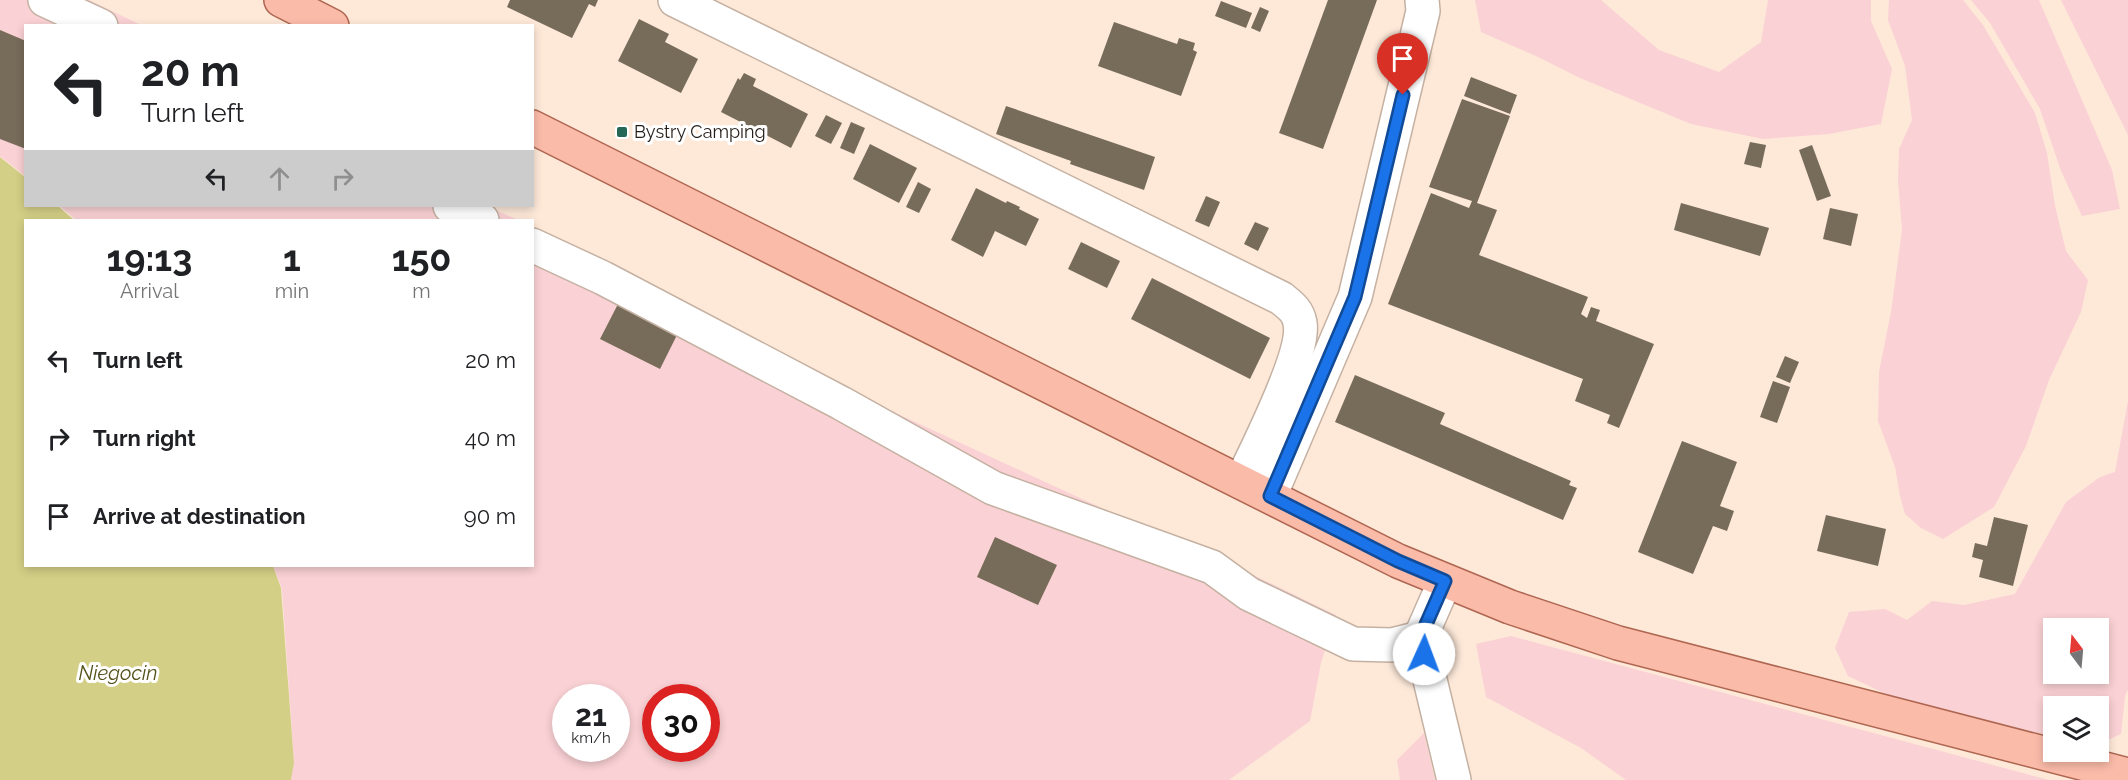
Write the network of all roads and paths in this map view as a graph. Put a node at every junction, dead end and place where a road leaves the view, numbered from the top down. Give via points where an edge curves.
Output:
1 (45, 0) edge
2 (281, 0) edge
3 (675, 0) edge
4 (1422, 0) edge
5 (97, 24) edge
6 (328, 24) edge
7 (534, 128) edge
8 (452, 207) edge
9 (480, 219) edge
10 (534, 245) edge
11 (1241, 482) junction
12 (1270, 496) junction
13 (1445, 581) junction
14 (1420, 638) junction
15 (2128, 775) edge
16 (1454, 780) edge

1 - 5 street
2 - 6 main road
3 - 11 street via 1289,304 1296,310 1300,325 1299,346
4 - 12 street via 1355,297
7 - 11 main road
8 - 9 street
10 - 14 street via 841,403 993,488 1212,567 1249,594 1353,644 1392,645
11 - 12 main road
12 - 13 main road
13 - 14 street
13 - 15 main road via 1617,643
14 - 16 street

